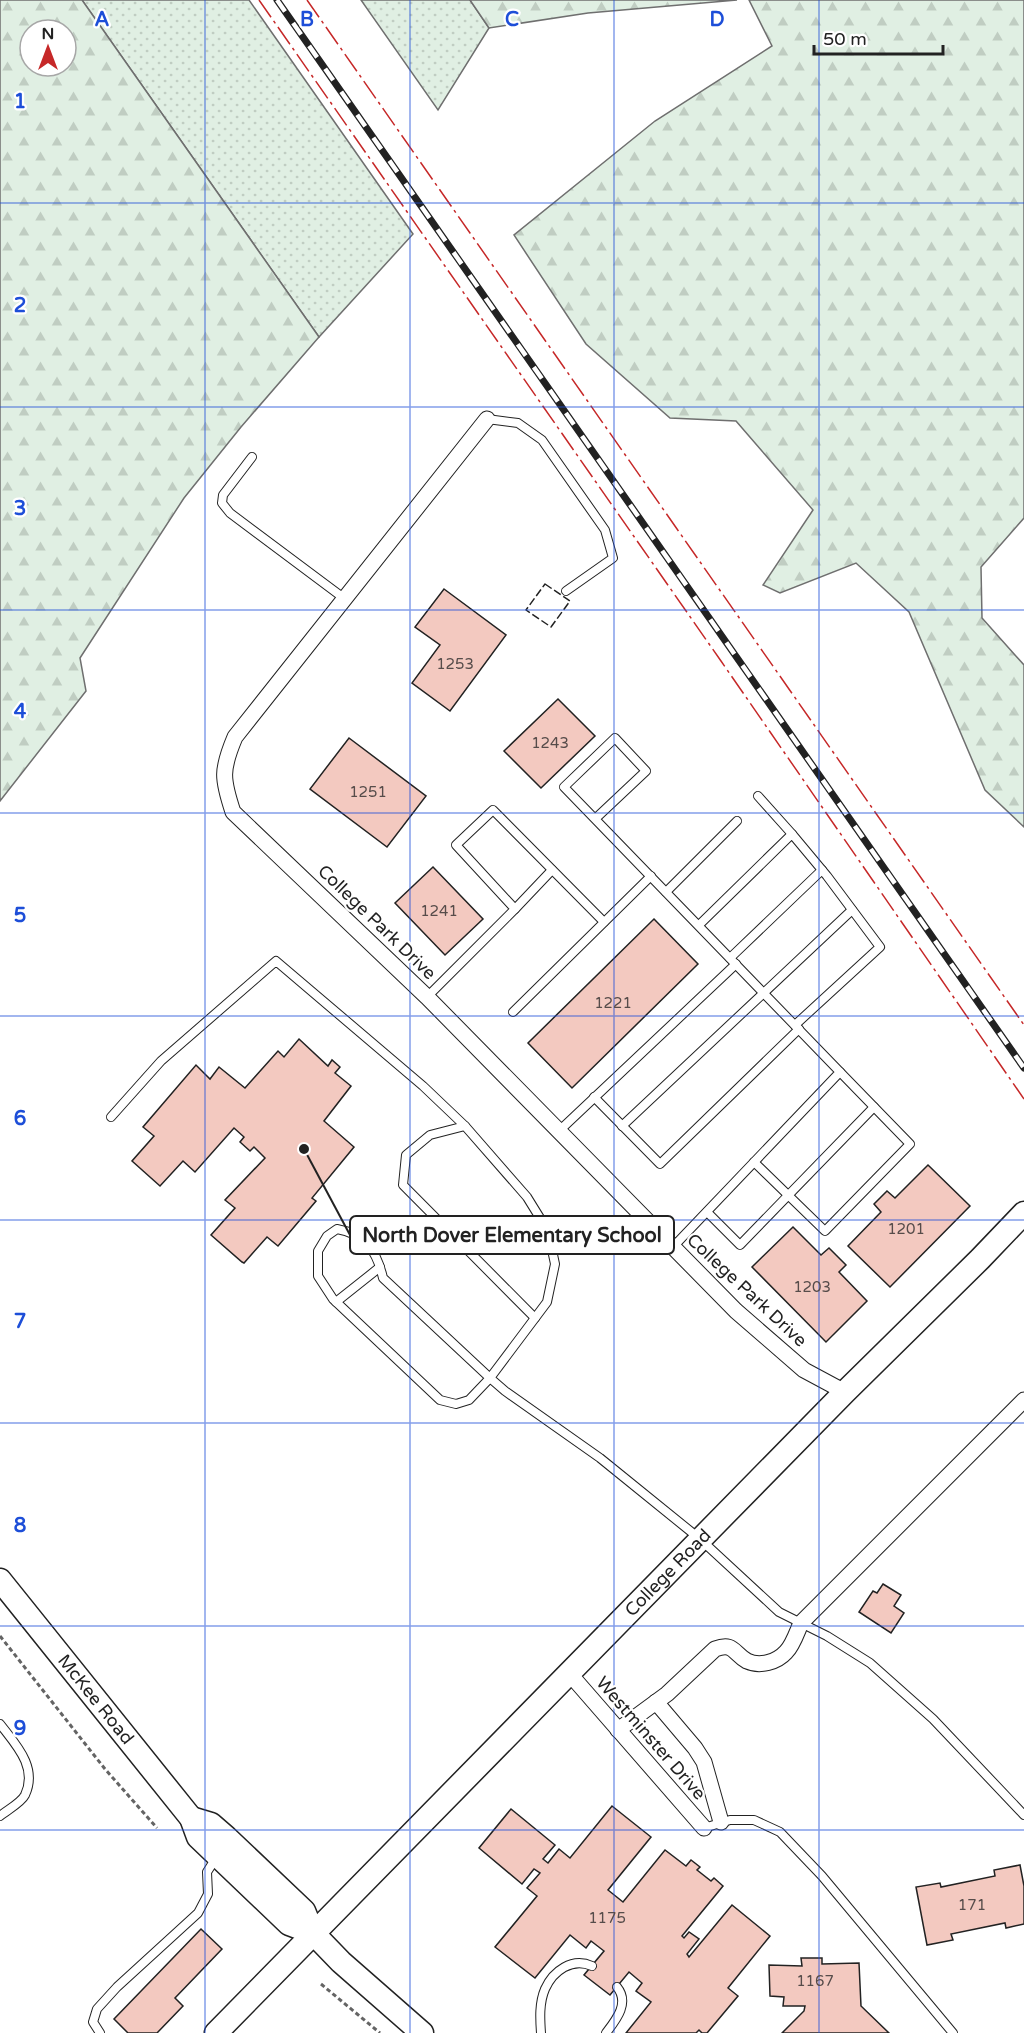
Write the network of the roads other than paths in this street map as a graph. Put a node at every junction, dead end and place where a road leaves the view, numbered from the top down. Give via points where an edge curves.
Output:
1 (487, 419) joint
2 (252, 458) dead end
3 (566, 591) dead end
4 (345, 599) junction
5 (759, 796) dead end
6 (595, 819) junction
7 (737, 821) dead end
8 (792, 834) junction
9 (552, 870) junction
10 (822, 870) junction
11 (651, 876) junction
12 (666, 892) junction
13 (515, 909) junction
14 (852, 910) junction
15 (604, 922) junction
16 (699, 925) junction
17 (733, 961) junction
18 (764, 993) junction
19 (427, 997) junction
20 (513, 1012) dead end
21 (797, 1027) junction
22 (840, 1072) junction
23 (594, 1097) junction
24 (874, 1107) junction
25 (111, 1117) dead end
26 (465, 1126) junction
27 (622, 1126) junction
28 (559, 1131) junction
29 (754, 1162) junction
30 (788, 1195) junction
31 (707, 1212) junction
32 (1024, 1213) edge
33 (673, 1247) junction
34 (380, 1267) junction
35 (336, 1302) junction
36 (535, 1318) junction
37 (490, 1378) junction
38 (844, 1392) junction
39 (1024, 1400) edge
40 (700, 1539) junction
41 (0, 1580) edge
42 (801, 1623) junction
43 (569, 1673) junction
44 (656, 1702) junction
45 (0, 1724) edge
46 (618, 1730) junction
47 (1024, 1815) edge
48 (0, 1816) edge
49 (191, 1818) junction
50 (721, 1822) junction
51 (705, 1828) joint
52 (218, 1856) junction
53 (313, 1933) junction
54 (592, 1966) dead end
55 (617, 1987) dead end
56 (100, 2033) edge
57 (216, 2033) edge
58 (422, 2033) edge
59 (541, 2033) edge
60 (606, 2033) edge
61 (953, 2033) edge

1 - 3 lane via 518,423 542,440 605,530 613,558
1 - 4 street, College Park Drive
2 - 4 lane via 223,495 222,503
4 - 19 street, College Park Drive via 235,737 225,762 224,785 233,812
5 - 8 lane
6 - 6 lane via 564,787 615,738 646,771
6 - 11 lane
7 - 12 lane
8 - 10 lane
8 - 16 lane
9 - 13 lane
9 - 13 lane via 493,810 456,845
9 - 15 lane
10 - 14 lane
10 - 17 lane
11 - 12 lane
11 - 15 lane
12 - 16 lane
13 - 19 lane
14 - 18 lane
14 - 21 lane via 879,947
15 - 20 lane
16 - 17 lane
17 - 18 lane
17 - 23 lane
18 - 21 lane
18 - 27 lane
19 - 28 street, College Park Drive
21 - 22 lane
21 - 27 lane via 660,1164
22 - 24 lane
22 - 29 lane
23 - 27 lane
23 - 28 lane
24 - 30 lane
24 - 30 lane via 910,1144 833,1223 825,1231
25 - 26 lane via 161,1061 276,961
26 - 36 lane via 527,1197 548,1231 555,1264 547,1302
26 - 36 lane via 430,1135 405,1155 403,1185
28 - 33 street, College Park Drive
29 - 30 lane
29 - 31 lane
30 - 31 lane via 740,1245
31 - 33 lane
32 - 38 street, College Road
33 - 38 street, College Park Drive via 795,1363
34 - 35 lane
34 - 35 lane via 366,1242 351,1232 337,1229 327,1236 318,1251 318,1276
34 - 37 lane via 383,1278
35 - 37 lane via 440,1400 456,1404 469,1400
36 - 37 lane
37 - 40 lane via 600,1458
38 - 40 street, College Road
39 - 42 street
40 - 42 lane via 779,1612
40 - 43 street, College Road
41 - 49 street, McKee Road
42 - 44 street via 788,1651 776,1660 764,1664 748,1661 732,1647 724,1646
42 - 47 lane via 870,1663 933,1719
43 - 46 street, Westminster Drive
43 - 53 street, College Road
44 - 46 street
44 - 50 street via 704,1762
45 - 48 lane via 22,1752 30,1774 24,1796
46 - 51 street, Westminster Drive
49 - 52 street, McKee Road via 198,1837
49 - 53 street, McKee Road via 211,1824 226,1837 304,1911
50 - 51 lane
50 - 61 lane via 754,1820 780,1832 822,1876
52 - 53 street, McKee Road via 289,1924
52 - 56 lane via 207,1872 208,1894 198,1913 97,2009 93,2022
53 - 57 street, College Road
53 - 58 street, McKee Road via 340,1962
54 - 59 lane via 577,1963 553,1976 541,2007
55 - 60 lane via 621,1991 622,2009

